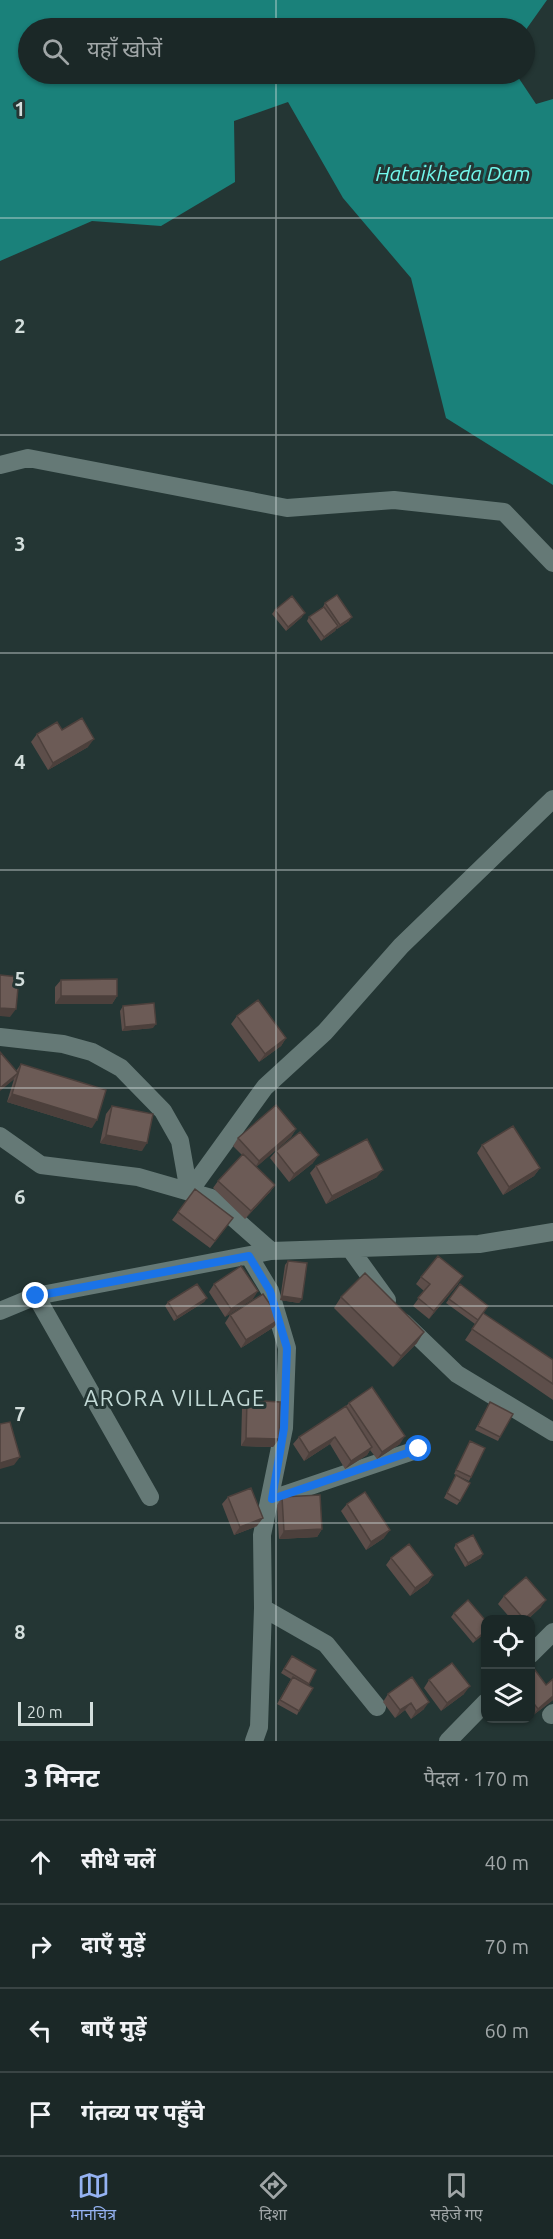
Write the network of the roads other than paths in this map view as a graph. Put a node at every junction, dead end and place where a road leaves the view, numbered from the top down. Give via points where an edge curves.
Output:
1 (0, 465) edge
2 (553, 563) edge
3 (553, 799) edge
4 (0, 1037) edge
5 (0, 1136) edge
6 (189, 1192) junction
7 (553, 1232) edge
8 (351, 1250) junction
9 (271, 1251) junction
10 (249, 1256) junction
11 (36, 1296) junction
12 (0, 1311) edge
13 (553, 1432) edge
14 (419, 1449) dead end
15 (150, 1497) dead end
16 (272, 1499) junction
17 (263, 1608) junction
18 (553, 1632) edge
19 (535, 1651) edge
20 (377, 1707) dead end
21 (481, 1707) edge
22 (254, 1741) edge
23 (448, 1741) edge

1 - 2 street via 28,458 287,508 394,500 504,512
3 - 6 street via 401,946 325,1032 265,1087
4 - 6 street via 63,1044 92,1052 121,1068 163,1110 180,1141
5 - 6 street via 41,1165 138,1177
6 - 9 street via 211,1198
7 - 8 street via 479,1244
8 - 9 street
8 - 13 street via 404,1324 457,1374
9 - 10 street
10 - 11 street
10 - 16 street via 270,1291 287,1348 284,1428
11 - 12 street
11 - 15 street
14 - 16 street
16 - 17 street via 262,1534
17 - 20 street via 326,1644
17 - 22 street via 259,1727
18 - 19 street
21 - 23 street

